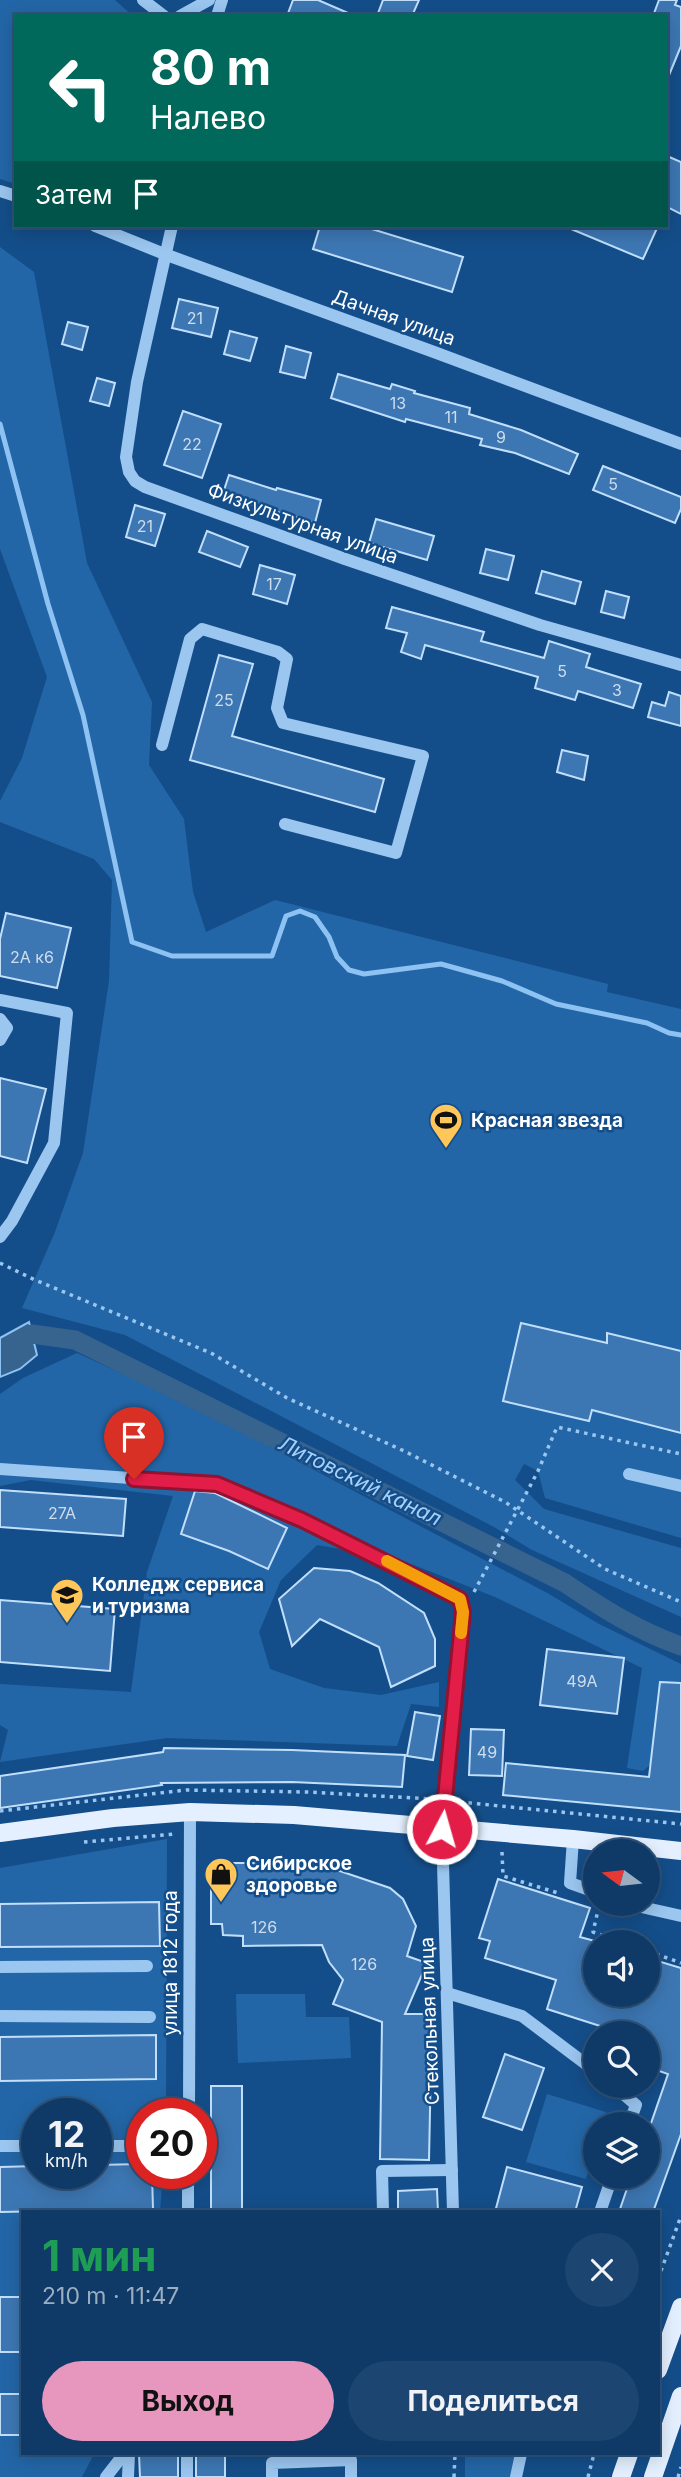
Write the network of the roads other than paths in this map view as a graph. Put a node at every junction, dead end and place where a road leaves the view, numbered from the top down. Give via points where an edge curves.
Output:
1 (142, 0) edge
2 (209, 0) edge
3 (161, 14) edge
4 (184, 14) edge
5 (100, 228) edge
6 (172, 228) edge
7 (167, 255) junction
8 (681, 444) edge
9 (681, 665) edge
10 (162, 745) dead end
11 (285, 824) dead end
12 (0, 1000) edge
13 (0, 1019) edge
14 (0, 1040) edge
15 (0, 1237) edge
16 (0, 1469) edge
17 (629, 1474) dead end
18 (681, 1486) edge
19 (190, 1811) junction
20 (442, 1829) junction
21 (0, 1833) edge
22 (573, 1839) junction
23 (681, 1851) edge
24 (583, 1892) edge
25 (660, 1911) edge
26 (681, 1916) edge
27 (147, 1966) dead end
28 (0, 1968) edge
29 (447, 1993) junction
30 (0, 2016) edge
31 (150, 2017) dead end
32 (583, 2062) edge
33 (188, 2098) edge
34 (628, 2098) edge
35 (633, 2112) edge
36 (0, 2146) edge
37 (21, 2146) edge
38 (452, 2170) junction
39 (188, 2189) edge
40 (607, 2189) edge
41 (188, 2210) edge
42 (383, 2210) edge
43 (453, 2210) edge
44 (601, 2210) edge
45 (681, 2307) edge
46 (660, 2365) edge
47 (681, 2396) edge
48 (125, 2455) edge
49 (126, 2455) edge
50 (187, 2455) edge
51 (521, 2455) edge
52 (629, 2455) edge
53 (286, 2458) edge
54 (106, 2477) edge
55 (128, 2477) edge
56 (187, 2477) edge
57 (272, 2477) edge
58 (351, 2477) edge
59 (516, 2477) edge
60 (621, 2477) edge
61 (653, 2477) edge

1 - 3 street
2 - 4 street
5 - 7 street, Дачная улица
6 - 7 street, Физкультурная улица
7 - 8 street, Дачная улица
7 - 9 street, Физкультурная улица via 139,370 126,457 135,481 358,564 540,625
10 - 11 street via 190,639 202,629 278,652 287,659 276,708 283,723 423,756 396,853
12 - 15 street via 67,1013 54,1143
13 - 14 street via 7,1028
16 - 20 street, Стекольная улица via 217,1484 302,1520 460,1599 463,1612
17 - 18 street
19 - 20 main road
19 - 21 main road
19 - 33 street, улица 1812 года
20 - 22 main road
20 - 29 street, Стекольная улица
22 - 23 main road
22 - 24 street via 570,1883
25 - 26 street
27 - 28 street
29 - 32 street via 522,2016
29 - 38 street, Стекольная улица
30 - 31 street
34 - 35 street via 636,2105
36 - 37 street
38 - 42 street via 382,2171
38 - 43 street, Стекольная улица
39 - 41 street
40 - 44 street
45 - 46 main road
47 - 61 main road
48 - 54 street
49 - 55 street
50 - 56 street
51 - 59 street
52 - 60 main road
53 - 57 street via 272,2463
53 - 58 street via 351,2460

